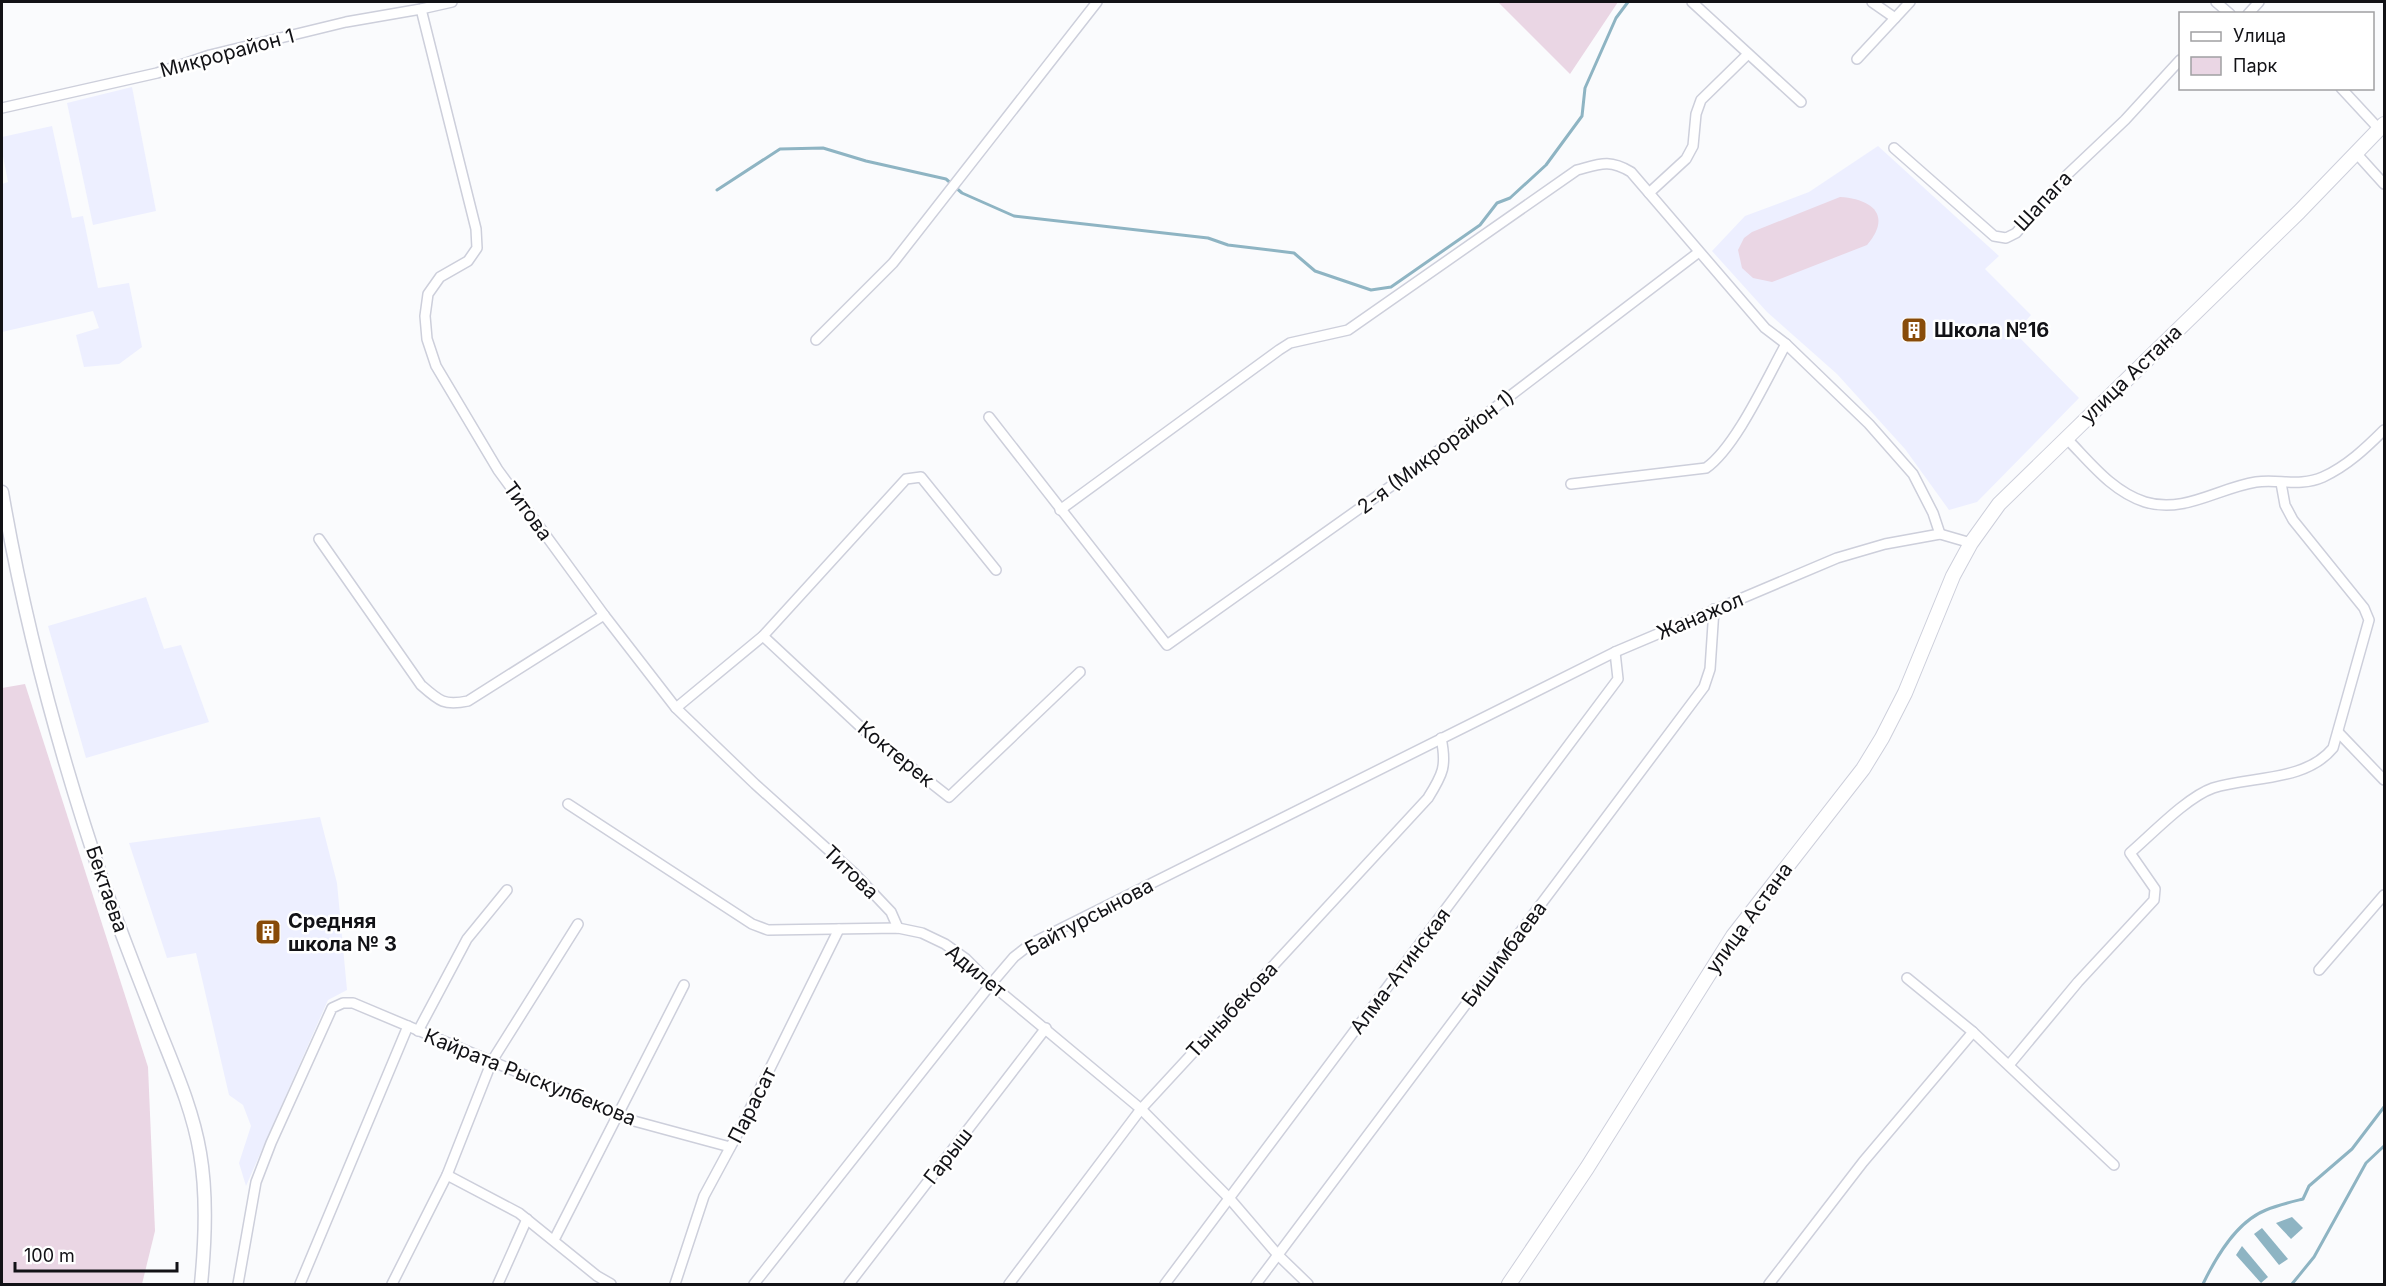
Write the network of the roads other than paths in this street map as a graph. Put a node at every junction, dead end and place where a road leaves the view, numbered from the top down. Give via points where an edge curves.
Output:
1 (452, 2) edge
2 (1097, 2) edge
3 (1692, 2) edge
4 (1872, 2) edge
5 (1910, 2) edge
6 (421, 9) junction
7 (1895, 18) junction
8 (1748, 54) junction
9 (1857, 59) dead end
10 (2179, 62) edge
11 (2342, 90) edge
12 (1801, 102) dead end
13 (2, 108) edge
14 (2382, 127) edge
15 (1894, 148) dead end
16 (2356, 153) junction
17 (2385, 184) edge
18 (1649, 193) junction
19 (2299, 212) junction
20 (1699, 252) junction
21 (816, 340) dead end
22 (1786, 344) junction
23 (989, 417) dead end
24 (2385, 430) edge
25 (2071, 443) junction
26 (2281, 483) junction
27 (1571, 484) dead end
28 (2, 492) edge
29 (1060, 510) junction
30 (1941, 534) junction
31 (319, 539) dead end
32 (1971, 543) junction
33 (996, 570) dead end
34 (1714, 609) junction
35 (604, 615) junction
36 (763, 636) junction
37 (1616, 652) junction
38 (1080, 672) dead end
39 (676, 708) junction
40 (2338, 732) junction
41 (1441, 738) junction
42 (2385, 780) edge
43 (568, 804) dead end
44 (507, 890) dead end
45 (2385, 895) edge
46 (578, 924) dead end
47 (898, 928) junction
48 (839, 929) junction
49 (2319, 970) dead end
50 (1907, 978) dead end
51 (991, 984) junction
52 (684, 985) dead end
53 (408, 1026) junction
54 (1046, 1028) junction
55 (418, 1030) junction
56 (1973, 1032) junction
57 (492, 1061) junction
58 (2009, 1065) junction
59 (1141, 1109) junction
60 (617, 1114) junction
61 (730, 1147) junction
62 (2114, 1165) dead end
63 (447, 1175) junction
64 (1230, 1198) junction
65 (527, 1219) junction
66 (554, 1240) junction
67 (1278, 1255) junction
68 (201, 1284) edge
69 (238, 1284) edge
70 (300, 1284) edge
71 (393, 1284) edge
72 (498, 1284) edge
73 (611, 1284) edge
74 (675, 1284) edge
75 (754, 1284) edge
76 (849, 1284) edge
77 (1009, 1284) edge
78 (1165, 1284) edge
79 (1256, 1284) edge
80 (1308, 1284) edge
81 (1509, 1284) edge
82 (1769, 1284) edge

1 - 6 street, Микрорайон 1
2 - 21 street via 893,262
3 - 8 street
4 - 7 street
5 - 7 street
6 - 13 street, Микрорайон 1 via 346,22 210,55 157,73
6 - 35 street, Титова via 476,229 477,248 468,261 440,277 428,294 428,347 498,470
7 - 9 street
8 - 12 street
8 - 18 street via 1701,100 1693,146 1686,159
10 - 15 street, Шапага via 2069,172 2016,233 2006,238 1994,236
11 - 14 street
14 - 16 main road, улица Астана
16 - 17 street
16 - 19 main road, улица Астана
18 - 20 street
18 - 29 street via 1631,172 1617,164 1577,170 1348,330 1290,343 1279,350
19 - 25 main road, улица Астана via 2260,258
19 - 32 main road, улица Астана via 1999,504
20 - 22 street via 1765,328
20 - 29 street, 2-я (Микрорайон 1) via 1401,479 1167,645
22 - 27 street via 1731,441 1706,468
22 - 30 street via 1869,424 1913,474
23 - 29 street
24 - 26 street via 2363,452 2323,477
25 - 26 street via 2113,486 2144,502 2169,507 2257,482
25 - 32 main road, улица Астана
26 - 40 street via 2293,520 2364,608 2369,620
28 - 68 street, Бектаева via 25,612 76,795 132,962 188,1102 200,1154
30 - 32 street, Жанажол
30 - 34 street, Жанажол via 1837,558
31 - 35 street via 421,685 438,700 451,705 468,701
32 - 81 main road, улица Астана via 1953,576 1905,693 1863,769 1733,936
33 - 36 street via 921,477 906,479
34 - 37 street, Жанажол
34 - 67 street, Бишимбаева via 1710,669 1704,687
35 - 39 street, Титова
36 - 38 street, Коктерек via 865,731 949,797
36 - 39 street
37 - 41 street, Жанажол
37 - 64 street, Алма-Атинская via 1618,679
39 - 47 street, Титова via 855,873 891,912
40 - 42 street
40 - 58 street via 2333,748 2323,760 2273,778 2213,788 2193,799 2130,853 2154,889 2154,900
41 - 51 street, Байтурсынова via 1032,943
41 - 59 street, Тыныбекова via 1445,756 1441,777 1428,798
43 - 48 street, Адилет via 752,924 768,930
44 - 55 street via 467,939
45 - 49 street
46 - 57 street
47 - 48 street, Адилет
47 - 51 street, Адилет via 922,933 945,945
48 - 61 street, Парасат
50 - 56 street
51 - 54 street, Адилет
51 - 75 street, Байтурсынова
52 - 60 street
53 - 55 street, Кайрата Рыскулбекова
53 - 69 street, Кайрата Рыскулбекова via 353,1003 332,1008 256,1182
53 - 70 street
54 - 59 street, Адилет
54 - 76 street, Гарыш
55 - 57 street, Кайрата Рыскулбекова
56 - 58 street
56 - 82 street via 1863,1162
57 - 60 street, Кайрата Рыскулбекова
57 - 63 street
58 - 62 street
59 - 64 street, Адилет
59 - 77 street, Тыныбекова
60 - 61 street, Кайрата Рыскулбекова
60 - 66 street
61 - 74 street, Парасат via 704,1196
63 - 65 street
63 - 71 street
64 - 67 street, Адилет
64 - 78 street, Алма-Атинская
65 - 66 street
65 - 72 street
66 - 73 street
67 - 79 street, Бишимбаева
67 - 80 street, Адилет

